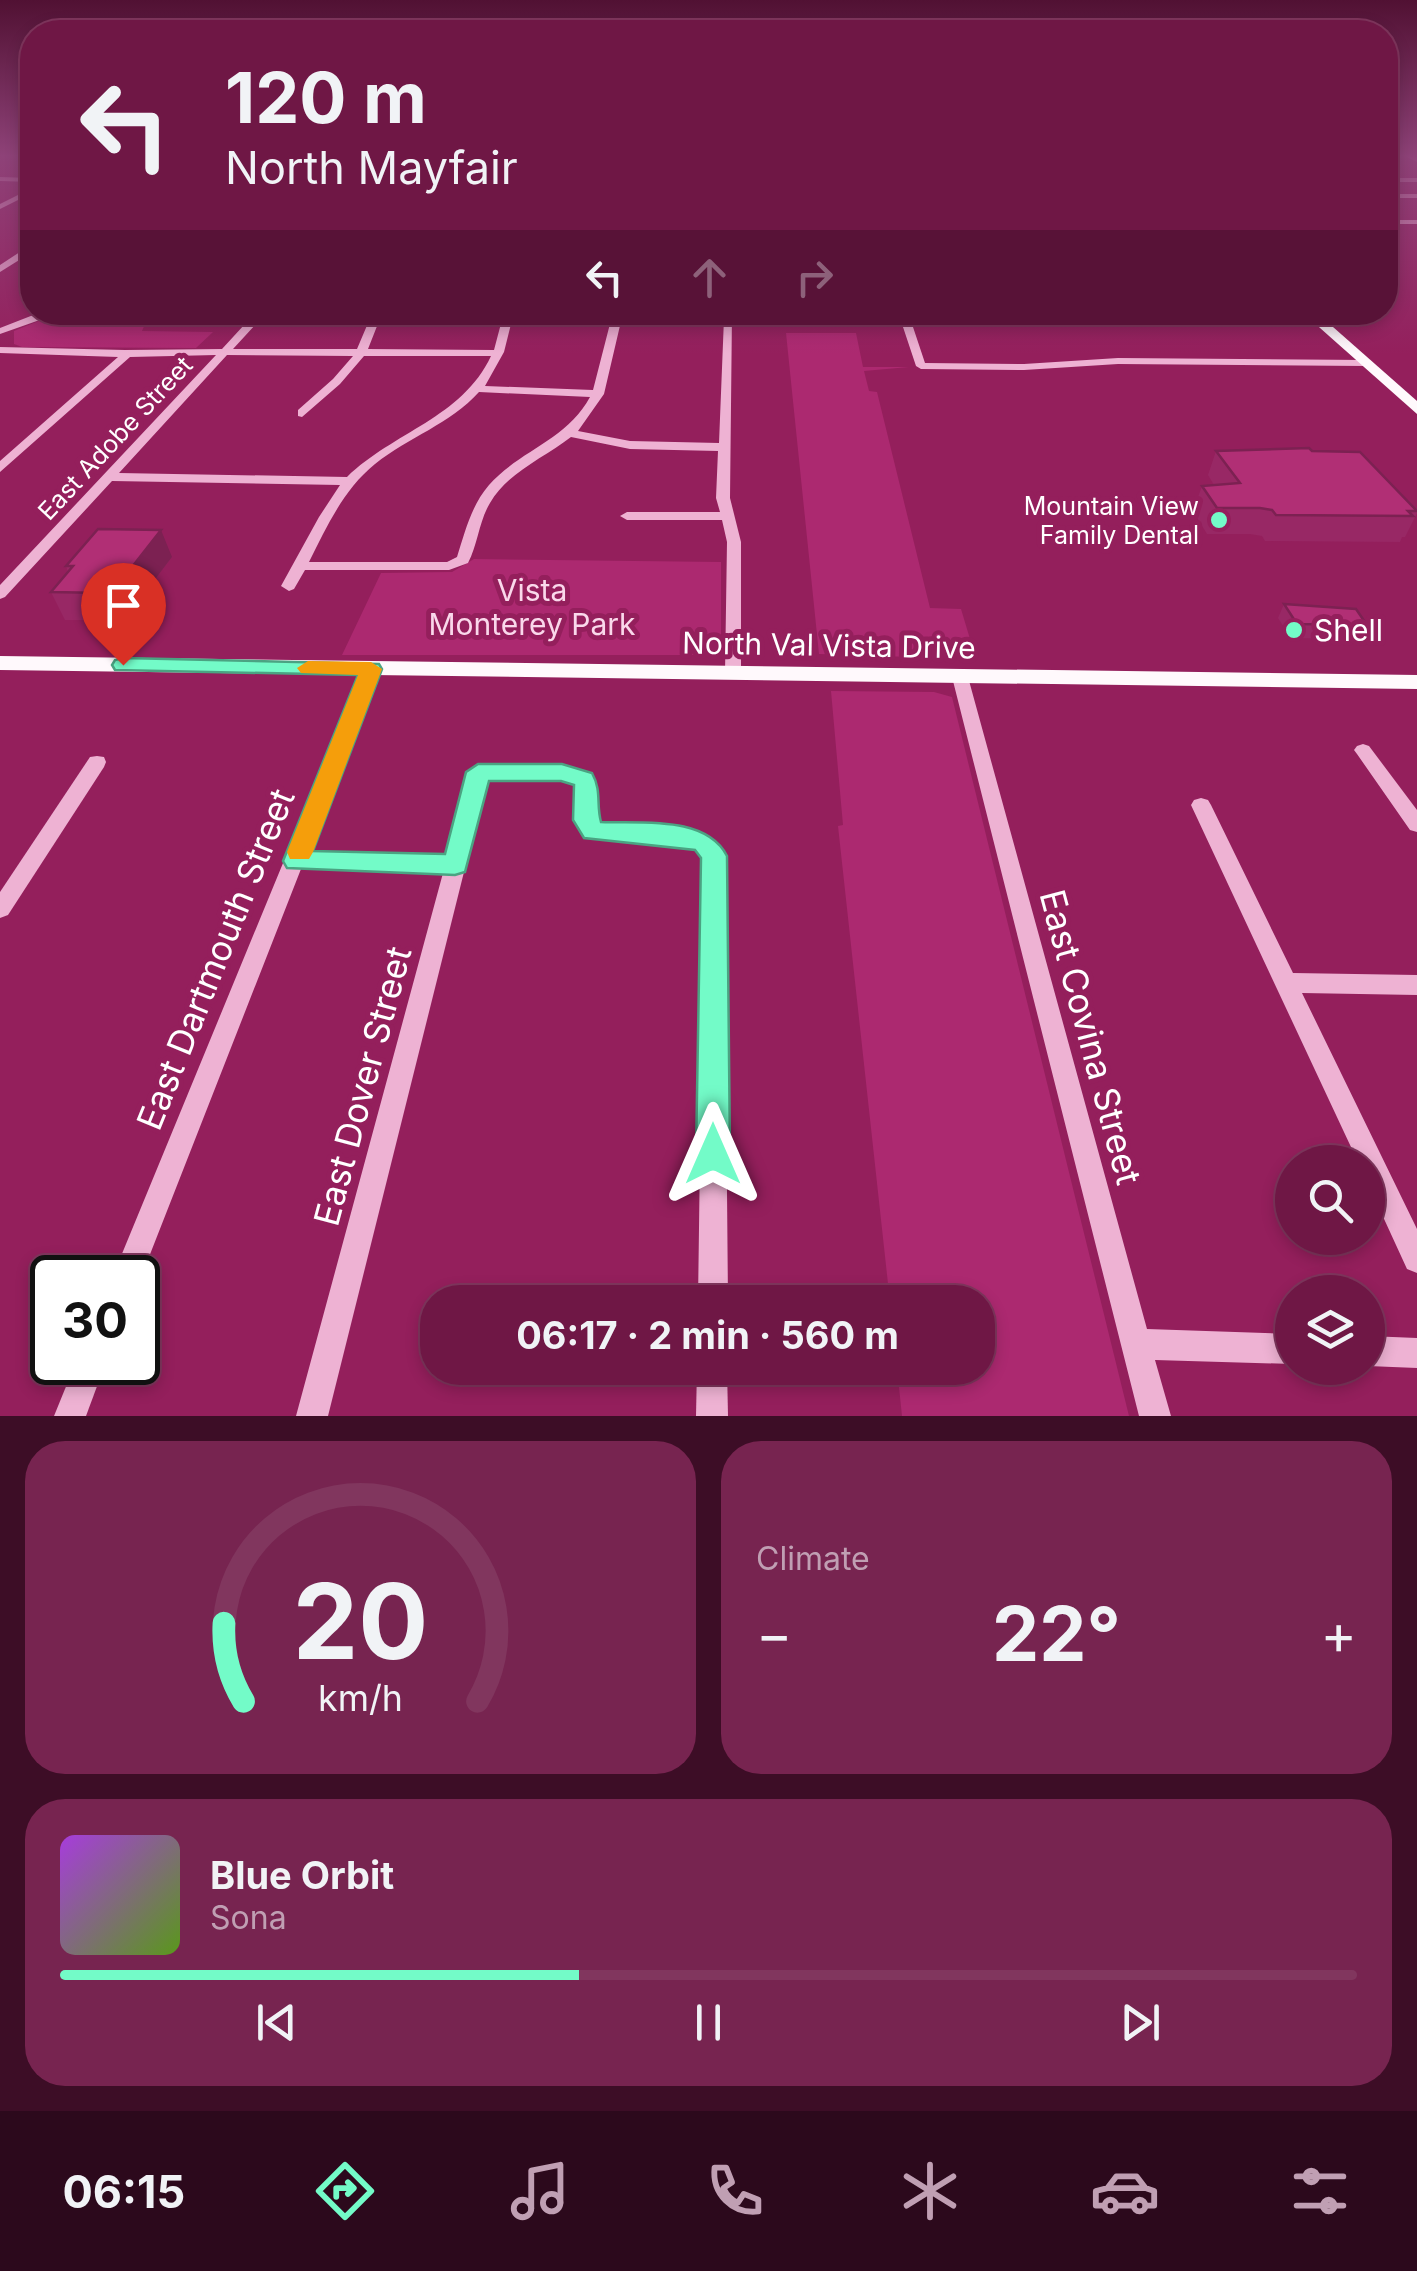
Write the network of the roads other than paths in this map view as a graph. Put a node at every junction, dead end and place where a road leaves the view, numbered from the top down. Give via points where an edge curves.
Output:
1 (250, 325) edge
2 (372, 325) edge
3 (506, 325) edge
4 (615, 325) edge
5 (729, 325) edge
6 (907, 325) edge
7 (1323, 325) edge
8 (0, 331) edge
9 (0, 350) edge
10 (129, 352) junction
11 (226, 352) junction
12 (360, 352) junction
13 (498, 353) junction
14 (1365, 363) junction
15 (480, 388) junction
16 (598, 394) junction
17 (1417, 409) edge
18 (302, 413) dead end
19 (568, 433) junction
20 (724, 447) junction
21 (0, 468) edge
22 (110, 477) junction
23 (350, 481) junction
24 (628, 516) dead end
25 (725, 516) junction
26 (300, 566) junction
27 (289, 586) dead end
28 (0, 594) edge
29 (0, 664) edge
30 (371, 669) junction
31 (733, 673) junction
32 (960, 677) junction
33 (1417, 682) edge
34 (1364, 750) dead end
35 (97, 762) dead end
36 (1201, 805) dead end
37 (1417, 825) edge
38 (296, 861) junction
39 (455, 864) junction
40 (0, 909) edge
41 (1286, 983) junction
42 (1417, 985) edge
43 (135, 1255) edge
44 (1417, 1259) edge
45 (713, 1285) edge
46 (1136, 1344) junction
47 (1275, 1348) edge
48 (1385, 1352) edge
49 (1417, 1353) edge
50 (83, 1385) edge
51 (712, 1385) edge
52 (70, 1416) edge
53 (312, 1416) edge
54 (712, 1416) edge
55 (1155, 1416) edge

1 - 11 street, East Adobe Street
2 - 12 street
3 - 13 street
4 - 16 street
5 - 20 street
6 - 14 street via 921,366
7 - 14 main road
8 - 9 street via 8,340
9 - 10 street
10 - 11 street
10 - 21 street
11 - 12 street
11 - 22 street, East Adobe Street
12 - 13 street
12 - 18 street
13 - 15 street
14 - 17 main road
15 - 16 street
15 - 23 street
16 - 19 street
19 - 20 street via 630,445
19 - 26 street via 492,489 463,560 449,566
20 - 25 street
22 - 23 street
22 - 28 street, East Adobe Street
23 - 26 street
24 - 25 street
25 - 31 street via 734,542
26 - 27 street
29 - 30 main road, North Val Vista Drive
30 - 31 main road, North Val Vista Drive
30 - 38 street, East Dartmouth Street
31 - 32 main road, North Val Vista Drive
32 - 33 main road, North Val Vista Drive
32 - 46 street, East Covina Street
34 - 37 street
35 - 40 street
36 - 41 street
38 - 39 street
38 - 43 street, East Dartmouth Street
39 - 45 street, East Dover Street via 478,772 562,772 583,780 589,791 586,820 593,831 677,836 704,843 714,856
39 - 53 street, East Dover Street
41 - 42 street
41 - 44 street
46 - 47 street
46 - 55 street, East Covina Street
48 - 49 street
50 - 52 street
51 - 54 street

